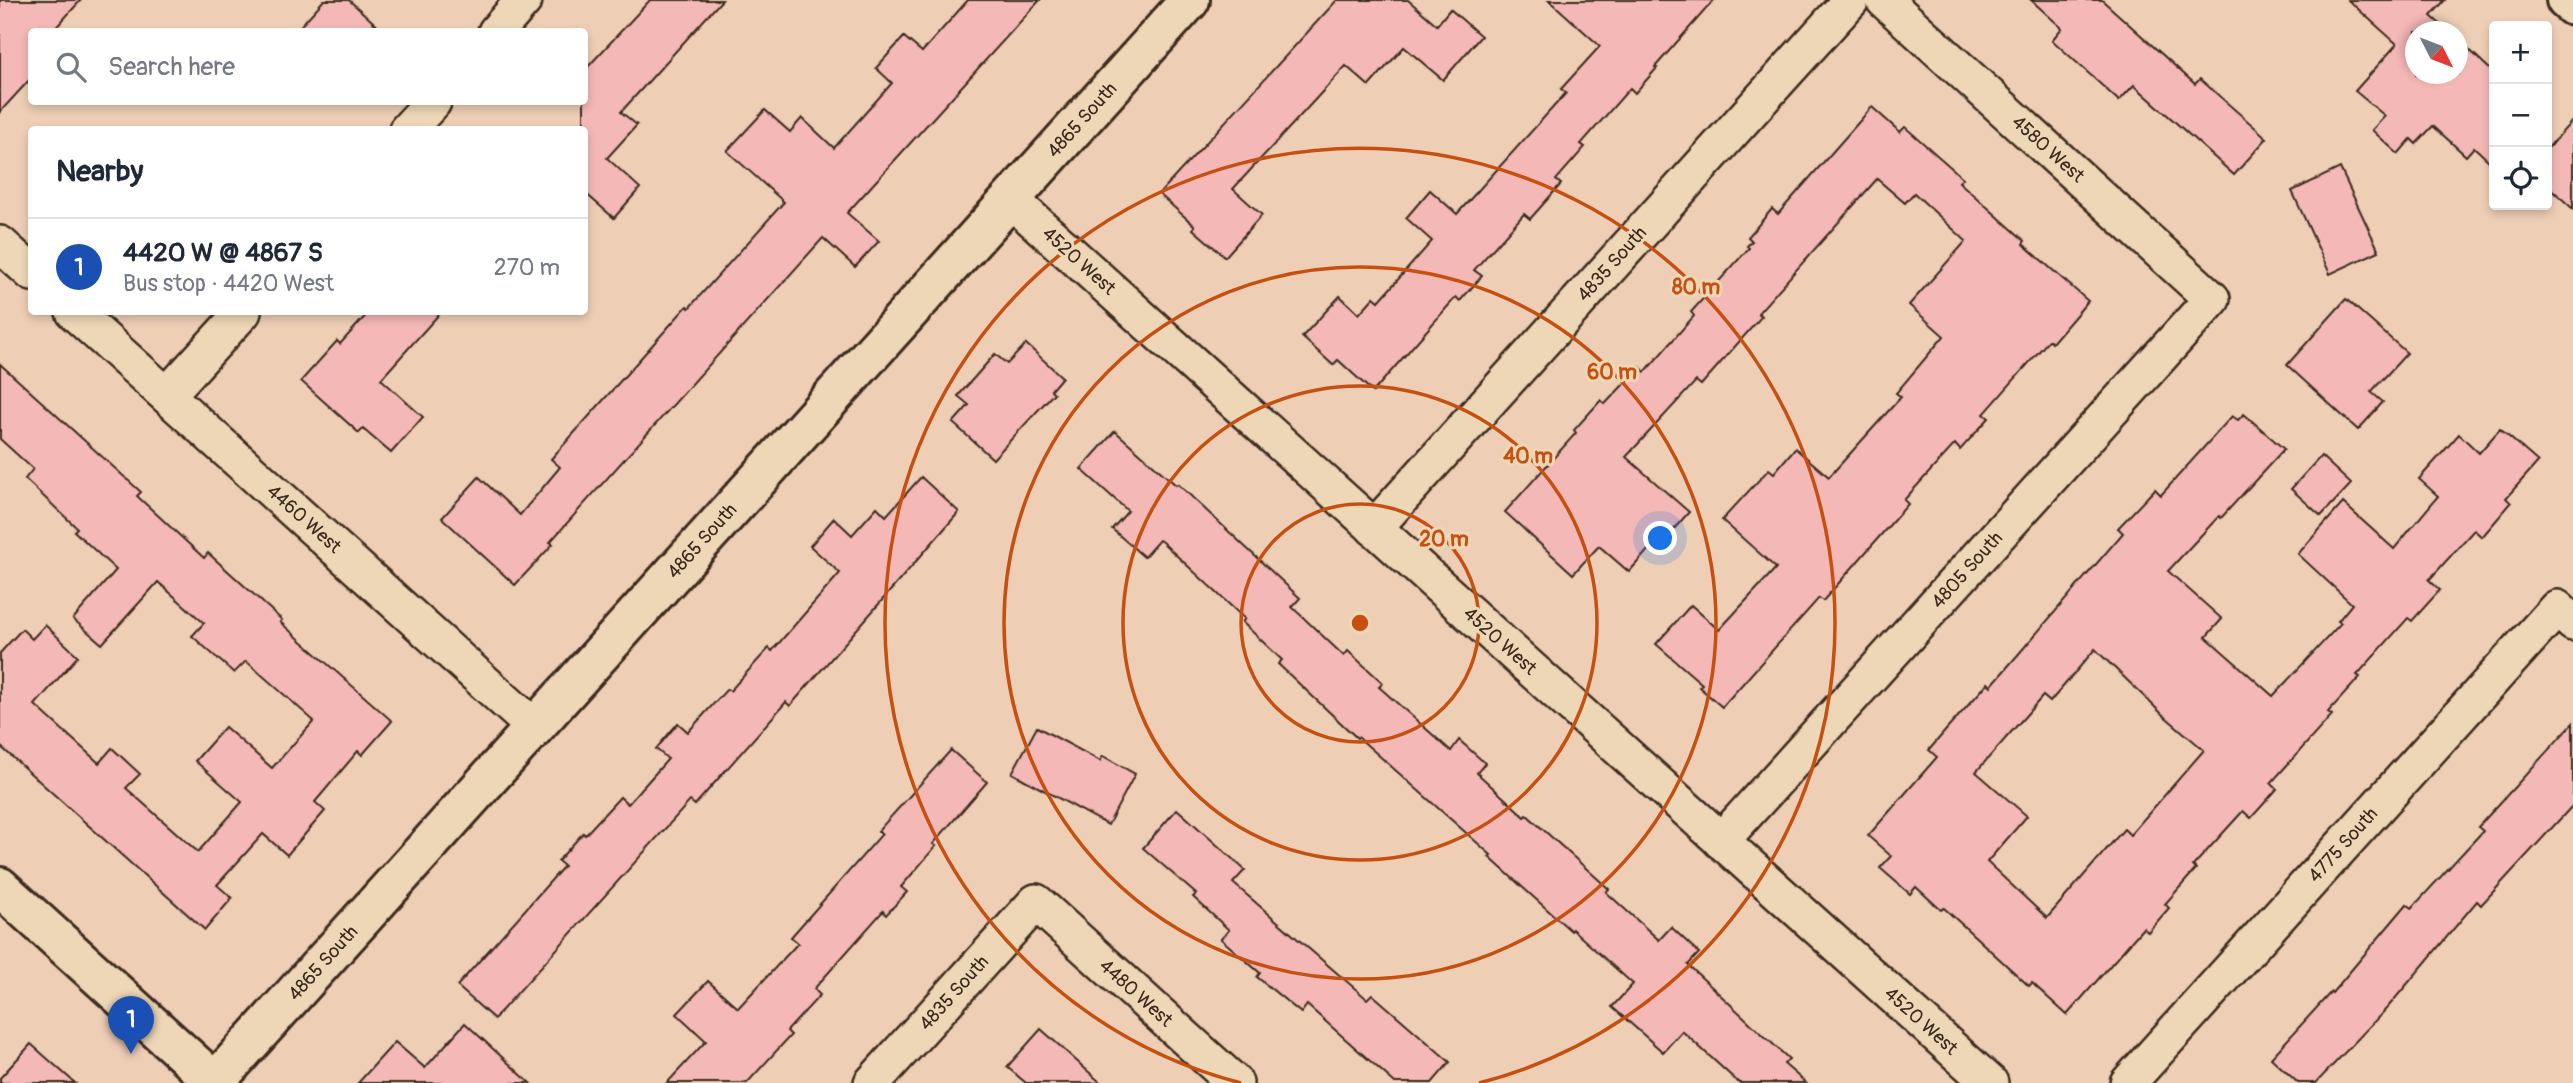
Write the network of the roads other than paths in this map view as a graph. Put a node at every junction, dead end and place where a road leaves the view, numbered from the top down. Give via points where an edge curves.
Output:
1 (524, 0) edge
2 (1190, 0) edge
3 (1851, 0) edge
4 (1884, 0) edge
5 (2566, 0) edge
6 (2573, 6) edge
7 (500, 28) edge
8 (430, 105) edge
9 (411, 126) edge
10 (1010, 199) junction
11 (0, 244) edge
12 (28, 269) edge
13 (2212, 299) joint
14 (77, 315) edge
15 (240, 315) edge
16 (167, 395) junction
17 (1374, 528) junction
18 (2565, 615) edge
19 (534, 727) junction
20 (1721, 841) junction
21 (0, 887) edge
22 (1036, 902) joint
23 (215, 1083) edge
24 (872, 1083) edge
25 (1235, 1083) edge
26 (1990, 1083) edge
27 (2128, 1083) edge

1 - 7 street
2 - 10 street, 4865 South
3 - 17 street, 4835 South
4 - 13 street, 4580 West
5 - 6 street
8 - 9 street
10 - 17 street, 4520 West
10 - 19 street, 4865 South
11 - 12 street
13 - 20 street, 4805 South
14 - 16 street, 4460 West
15 - 16 street
16 - 19 street, 4460 West
17 - 20 street, 4520 West
18 - 27 street, 4775 South
19 - 23 street, 4865 South
20 - 26 street, 4520 West
21 - 23 street
22 - 24 street, 4835 South
22 - 25 street, 4480 West

